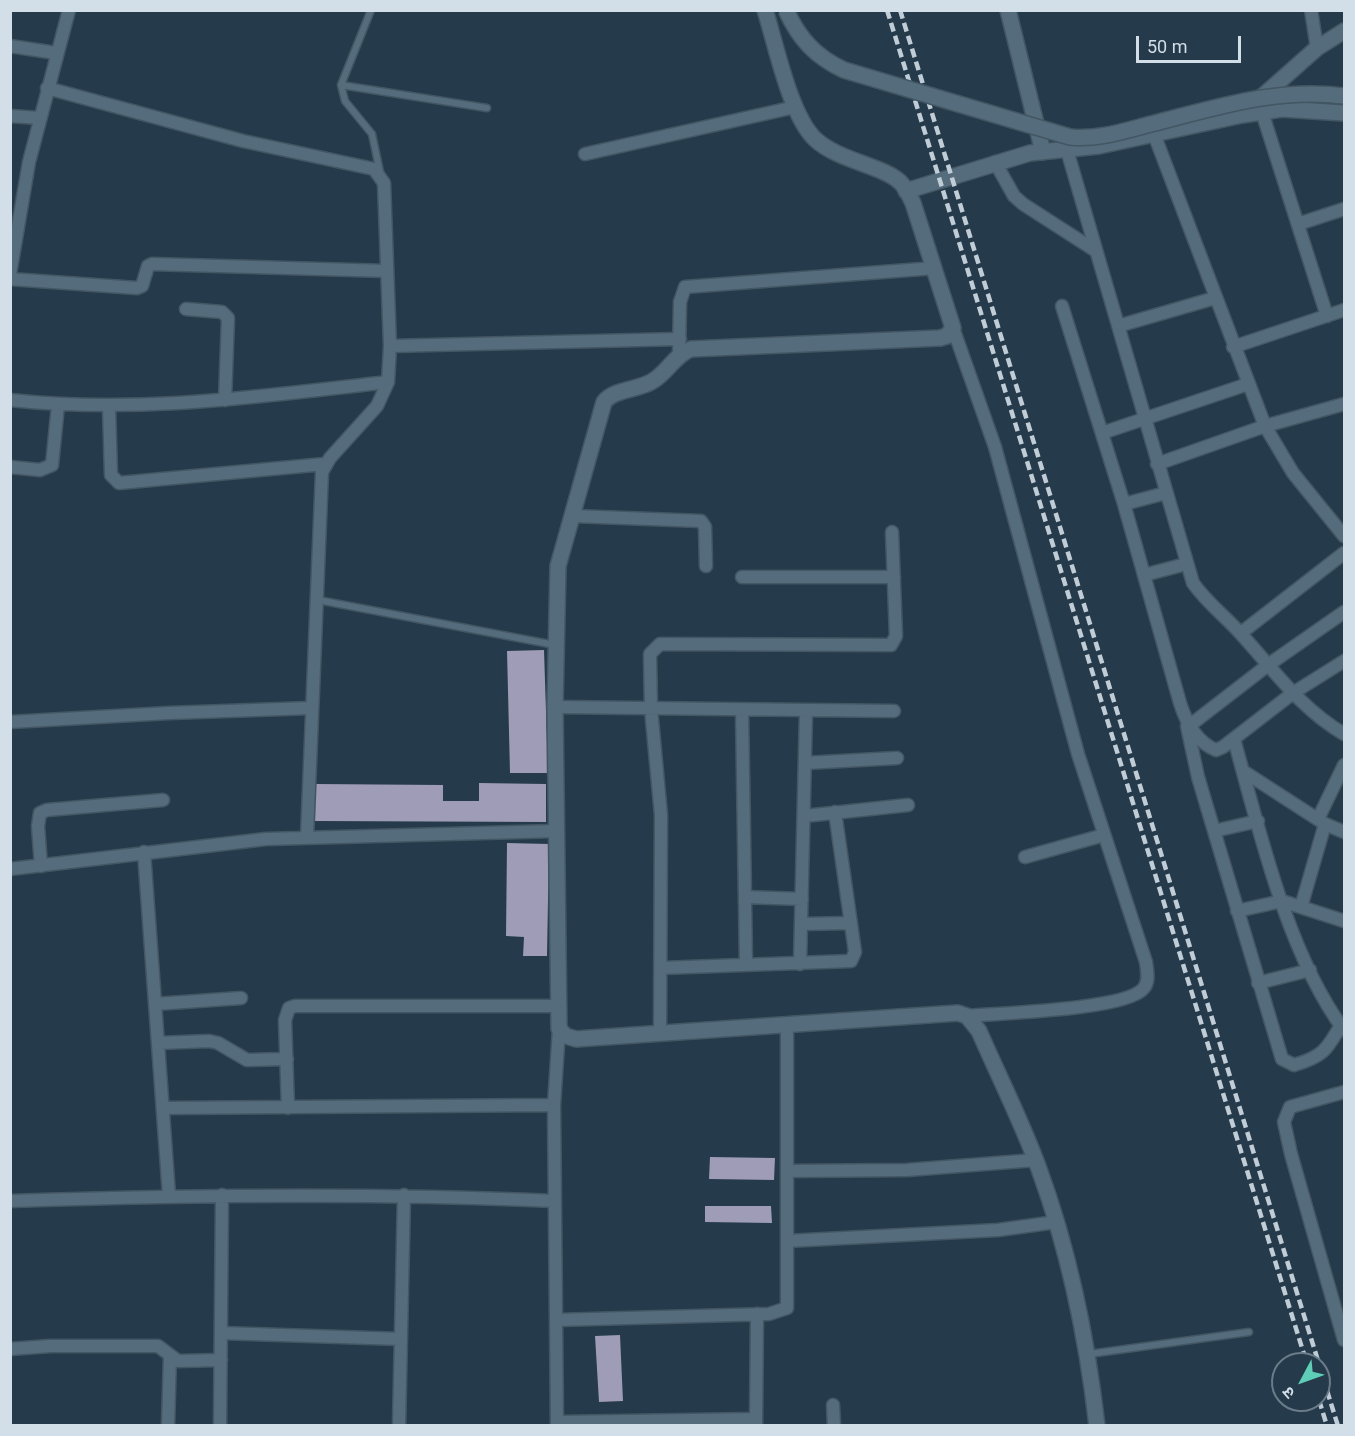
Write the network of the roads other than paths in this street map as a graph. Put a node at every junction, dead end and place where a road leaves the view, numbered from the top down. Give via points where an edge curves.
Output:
1 (69, 10) edge
2 (371, 10) edge
3 (765, 10) edge
4 (786, 10) edge
5 (1008, 10) edge
6 (1311, 10) edge
7 (1344, 31) edge
8 (10, 46) edge
9 (1317, 48) junction
10 (56, 53) junction
11 (341, 85) junction
12 (47, 88) junction
13 (1344, 96) edge
14 (795, 107) junction
15 (487, 108) dead end
16 (1262, 112) junction
17 (1344, 112) edge
18 (1242, 115) junction
19 (10, 116) edge
20 (39, 118) junction
21 (1154, 134) junction
22 (1067, 150) junction
23 (1043, 152) junction
24 (585, 154) dead end
25 (995, 162) junction
26 (380, 176) junction
27 (10, 190) edge
28 (906, 191) junction
29 (24, 192) junction
30 (1344, 209) edge
31 (1298, 224) junction
32 (1096, 251) junction
33 (12, 258) edge
34 (935, 268) junction
35 (387, 271) junction
36 (10, 274) edge
37 (10, 279) edge
38 (1215, 298) junction
39 (1062, 306) dead end
40 (186, 309) dead end
41 (1344, 310) edge
42 (1327, 316) junction
43 (1118, 326) junction
44 (953, 328) junction
45 (680, 339) junction
46 (390, 346) junction
47 (1233, 347) junction
48 (679, 356) junction
49 (388, 381) junction
50 (1248, 384) junction
51 (10, 400) edge
52 (225, 400) junction
53 (1344, 404) edge
54 (58, 405) junction
55 (109, 407) junction
56 (1145, 421) junction
57 (1265, 426) junction
58 (1102, 433) junction
59 (325, 464) junction
60 (1158, 464) junction
61 (10, 467) edge
62 (1166, 493) junction
63 (1124, 504) junction
64 (573, 516) junction
65 (892, 532) dead end
66 (1344, 536) edge
67 (1344, 553) edge
68 (1186, 564) junction
69 (706, 566) dead end
70 (1144, 575) junction
71 (742, 577) dead end
72 (894, 577) junction
73 (318, 600) junction
74 (1344, 612) edge
75 (1241, 633) junction
76 (555, 645) junction
77 (1344, 660) edge
78 (1268, 665) junction
79 (1293, 693) junction
80 (555, 707) junction
81 (311, 708) junction
82 (651, 709) junction
83 (742, 710) junction
84 (806, 711) junction
85 (894, 711) dead end
86 (10, 722) edge
87 (1187, 722) junction
88 (1344, 734) edge
89 (1234, 739) junction
90 (897, 758) dead end
91 (805, 763) junction
92 (1344, 765) edge
93 (1243, 771) junction
94 (163, 800) dead end
95 (908, 805) dead end
96 (835, 813) junction
97 (804, 816) junction
98 (1258, 821) junction
99 (1322, 821) junction
100 (556, 831) junction
101 (1214, 831) junction
102 (1344, 832) edge
103 (1104, 835) junction
104 (307, 837) junction
105 (144, 852) junction
106 (1025, 857) dead end
107 (41, 866) junction
108 (10, 869) edge
109 (746, 897) junction
110 (802, 899) junction
111 (1282, 901) junction
112 (1301, 908) junction
113 (1237, 911) junction
114 (1344, 921) edge
115 (851, 923) junction
116 (801, 924) junction
117 (746, 964) junction
118 (800, 964) junction
119 (661, 968) junction
120 (1310, 970) junction
121 (1258, 982) junction
122 (241, 998) dead end
123 (155, 1004) junction
124 (557, 1006) junction
125 (967, 1016) junction
126 (787, 1024) junction
127 (1343, 1027) edge
128 (559, 1029) junction
129 (660, 1033) junction
130 (158, 1043) junction
131 (287, 1059) junction
132 (1344, 1092) edge
133 (554, 1105) junction
134 (163, 1108) junction
135 (288, 1108) junction
136 (1035, 1160) junction
137 (787, 1171) junction
138 (169, 1195) junction
139 (222, 1195) junction
140 (404, 1195) junction
141 (10, 1201) edge
142 (554, 1201) junction
143 (1056, 1222) junction
144 (788, 1241) junction
145 (757, 1314) junction
146 (557, 1320) junction
147 (1249, 1332) dead end
148 (1343, 1332) edge
149 (221, 1333) junction
150 (401, 1339) junction
151 (10, 1349) edge
152 (1088, 1354) junction
153 (170, 1356) junction
154 (220, 1360) junction
155 (833, 1405) dead end
156 (756, 1422) edge
157 (557, 1424) edge
158 (168, 1425) edge
159 (220, 1425) edge
160 (399, 1425) edge
161 (834, 1425) edge
162 (1097, 1425) edge

1 - 10 street
2 - 11 lane
3 - 14 street
4 - 13 street, bridge via 805,43 844,70 1070,137 1104,136 1267,96
5 - 23 street
6 - 9 street
7 - 9 street
8 - 10 street
9 - 18 street
10 - 12 street
11 - 15 lane
11 - 26 lane via 345,101 372,134
12 - 20 street
12 - 26 street via 243,141 374,170
14 - 24 street
14 - 28 street via 803,124 827,149 894,178
16 - 17 street
16 - 18 street
16 - 31 street
18 - 21 street
19 - 20 street
20 - 29 street
21 - 22 street
21 - 38 street
22 - 23 street
22 - 32 street
23 - 25 street
25 - 28 street
25 - 32 street via 1014,196 1023,204
26 - 35 street via 384,183
27 - 29 street
28 - 34 street
29 - 33 street
30 - 31 street
31 - 42 street
32 - 43 street
33 - 36 street
34 - 44 street
34 - 45 street via 685,287 680,302
35 - 37 street via 157,264 148,266 145,282 137,288
35 - 46 street
38 - 43 street
38 - 47 street
39 - 58 street
40 - 52 street via 222,312 228,318
41 - 42 street
42 - 47 street
43 - 56 street
44 - 48 street via 940,338 691,349
44 - 103 street via 995,447 1078,754
45 - 46 street
45 - 48 street
46 - 49 street
47 - 50 street
48 - 64 street via 657,379 637,389 613,394 604,402
49 - 52 street
49 - 59 street via 377,406
50 - 56 street
50 - 57 street
51 - 54 street
52 - 55 street
53 - 57 street
54 - 55 street
54 - 61 street via 52,465 40,470
55 - 59 street via 111,475 119,483
56 - 58 street
56 - 60 street
57 - 60 street
57 - 66 street via 1293,473
58 - 63 street
59 - 73 street
60 - 62 street
62 - 63 street
62 - 68 street
63 - 70 street
64 - 69 street via 701,521 705,527
64 - 76 street via 558,566
65 - 72 street
67 - 75 street
68 - 70 street
68 - 75 street via 1201,595
70 - 87 street
71 - 72 street
72 - 82 street via 896,636 891,645 660,644 650,654
73 - 76 lane
73 - 81 street
74 - 78 street
75 - 78 street
76 - 80 street
77 - 79 street
78 - 79 street
78 - 87 street
79 - 88 street via 1318,717
79 - 89 street
80 - 82 street
80 - 100 street
81 - 86 street
81 - 104 street
82 - 83 street
82 - 119 street via 661,815
83 - 84 street
83 - 109 street
84 - 85 street
84 - 91 street
87 - 89 street via 1200,739 1216,750
87 - 101 street
89 - 93 street
90 - 91 street
91 - 97 street
92 - 99 street
93 - 98 street
93 - 99 street
94 - 107 street via 40,813
95 - 96 street
96 - 97 street
96 - 115 street
97 - 110 street
98 - 101 street
98 - 111 street
99 - 102 street
99 - 112 street
100 - 104 street
100 - 124 street
101 - 113 street
103 - 106 street
103 - 125 street via 1146,962 1146,987 1139,993 1090,1006
104 - 105 street
105 - 107 street
105 - 123 street
107 - 108 street
109 - 110 street
109 - 117 street
110 - 116 street
111 - 112 street
111 - 113 street
111 - 120 street
112 - 114 street
113 - 121 street
115 - 116 street
115 - 118 street via 855,952 851,962
116 - 118 street
117 - 118 street
117 - 119 street
119 - 129 street
120 - 121 street
120 - 127 street via 1327,1006
121 - 127 street via 1278,1051 1288,1064 1316,1058
122 - 123 street
123 - 130 street
124 - 128 street
124 - 131 street via 295,1006 286,1012
125 - 126 street via 957,1013
125 - 136 street via 979,1031
126 - 129 street
126 - 137 street
128 - 129 street via 576,1039
128 - 133 street
130 - 131 street via 218,1042 247,1060
130 - 134 street
131 - 135 street
132 - 148 street via 1290,1107 1284,1122 1304,1205
133 - 135 street
133 - 142 street
134 - 135 street
134 - 138 street
136 - 137 street via 907,1170
136 - 143 street
137 - 144 street
138 - 139 street
138 - 141 street
139 - 140 street
139 - 149 street
140 - 142 street
140 - 150 street
142 - 146 street
143 - 144 street via 998,1230
143 - 152 street
144 - 145 street via 787,1308 779,1313
145 - 146 street
145 - 156 street
146 - 157 street
147 - 152 lane
149 - 150 street
149 - 154 street
150 - 160 street
151 - 153 street via 158,1346
152 - 162 street
153 - 154 street via 178,1361
153 - 158 street
154 - 159 street
155 - 161 street
156 - 157 street

